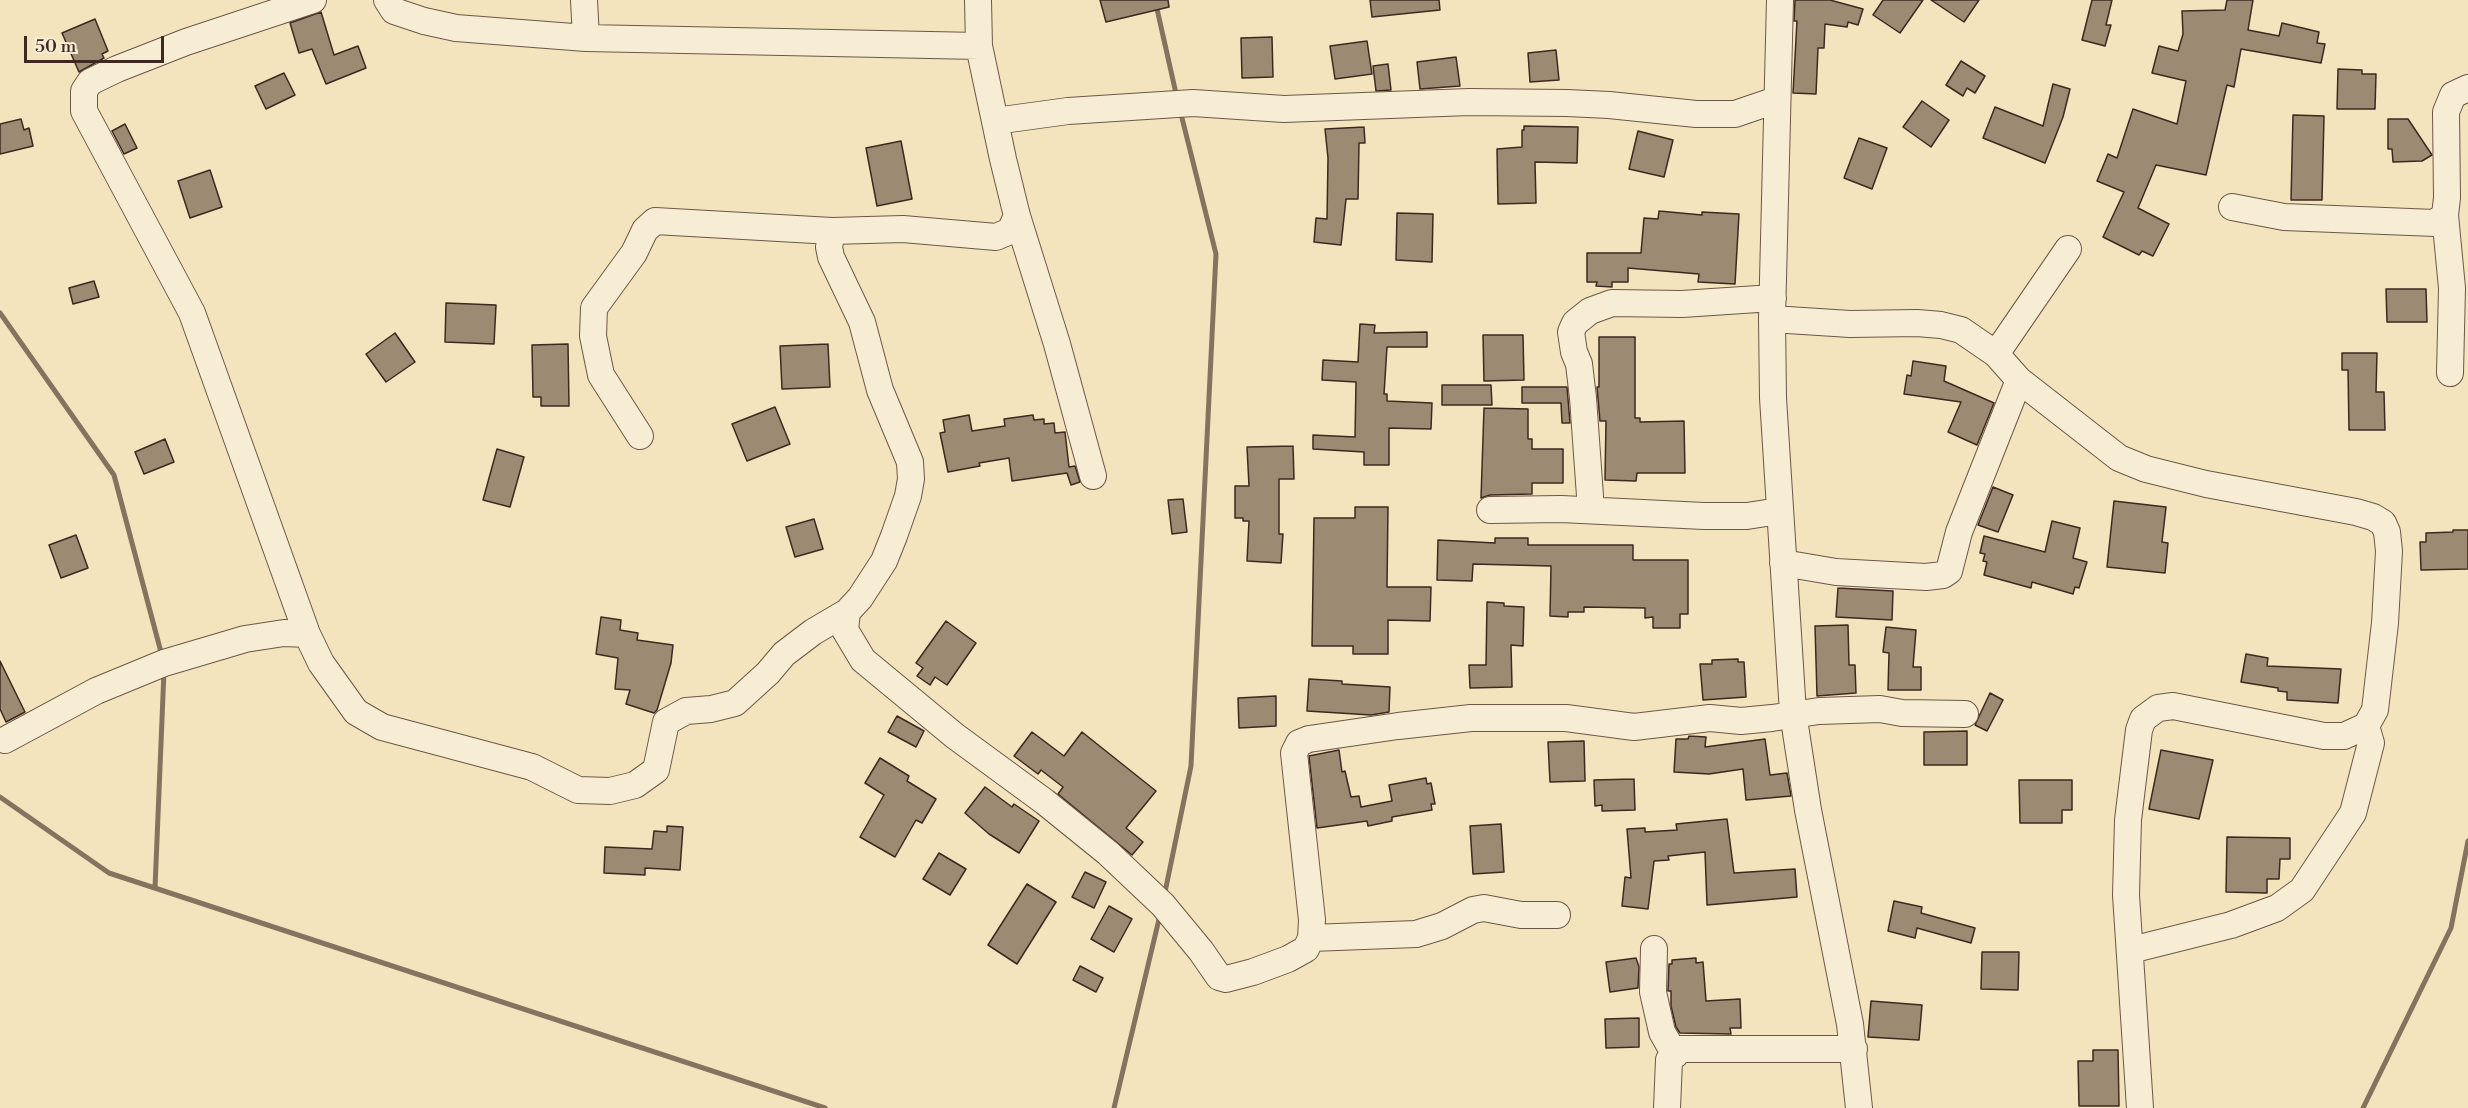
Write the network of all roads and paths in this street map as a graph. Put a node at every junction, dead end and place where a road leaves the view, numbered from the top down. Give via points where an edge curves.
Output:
1 (314, 0) edge
2 (387, 0) edge
3 (584, 0) edge
4 (978, 0) edge
5 (1780, 0) edge
6 (586, 38) junction
7 (979, 46) junction
8 (2468, 88) edge
9 (1776, 100) junction
10 (995, 120) junction
11 (2232, 207) dead end
12 (2445, 215) junction
13 (1017, 216) junction
14 (832, 231) junction
15 (2068, 249) dead end
16 (1773, 308) junction
17 (1996, 354) junction
18 (2450, 373) dead end
19 (2019, 380) junction
20 (639, 436) dead end
21 (1093, 476) dead end
22 (1490, 510) dead end
23 (1591, 510) junction
24 (1779, 511) junction
25 (1783, 563) junction
26 (847, 612) junction
27 (307, 634) junction
28 (1793, 713) junction
29 (1965, 714) dead end
30 (2366, 726) junction
31 (5, 740) dead end
32 (1557, 915) dead end
33 (1311, 938) junction
34 (1654, 949) dead end
35 (2131, 950) junction
36 (1854, 1049) junction
37 (1675, 1055) junction
38 (1667, 1108) edge
39 (1859, 1108) edge
40 (2140, 1108) edge

1 - 27 street via 117,69 90,82 84,91 84,111 192,314
2 - 6 street via 394,11 456,28
3 - 6 street
4 - 7 street
5 - 9 street
6 - 7 street
7 - 10 street
8 - 12 street via 2453,95 2446,112
9 - 10 street via 1735,114 1609,105 1469,102 1284,109 1193,103
9 - 16 street
10 - 13 street
11 - 12 street via 2284,217 2351,221 2435,223
12 - 18 street via 2452,288
13 - 14 street via 1010,231 996,237 903,230
13 - 21 street
14 - 20 street via 655,221 645,230 634,253 594,308 593,318 601,375
14 - 26 street via 831,257 862,322 880,390 910,462 911,479 884,561
15 - 17 street
16 - 17 street via 1850,324 1941,325 1960,330
16 - 23 street via 1612,303 1590,311 1575,323 1571,332 1581,375
16 - 24 street
17 - 19 street
19 - 25 street via 1959,532 1949,571 1926,577 1836,572
19 - 30 street via 2100,444 2146,469 2356,512 2383,523 2388,551 2385,623 2375,710
22 - 23 street
23 - 24 street via 1704,516
24 - 25 street
25 - 28 street
26 - 27 street via 784,654 735,703 686,711 666,722 656,770 635,785 610,791 578,790 532,767 382,727 356,712 321,663
26 - 33 street via 845,630 863,660 1108,853 1163,905 1219,977 1227,979 1288,959 1306,949
27 - 31 street via 245,639 164,663 96,691
28 - 29 street via 1880,709
28 - 33 street via 1741,721 1710,718 1635,727 1566,718 1471,718 1299,743 1294,753
28 - 36 street
30 - 35 street via 2371,742 2353,813 2302,890 2277,908
30 - 35 street via 2344,736 2330,736 2173,706 2150,712 2139,730 2128,820 2126,895
32 - 33 street via 1521,915 1484,908 1416,934
34 - 37 street via 1653,992 1662,1032
35 - 40 street
36 - 37 street via 1700,1048 1680,1049
36 - 39 street
37 - 38 street via 1669,1060

